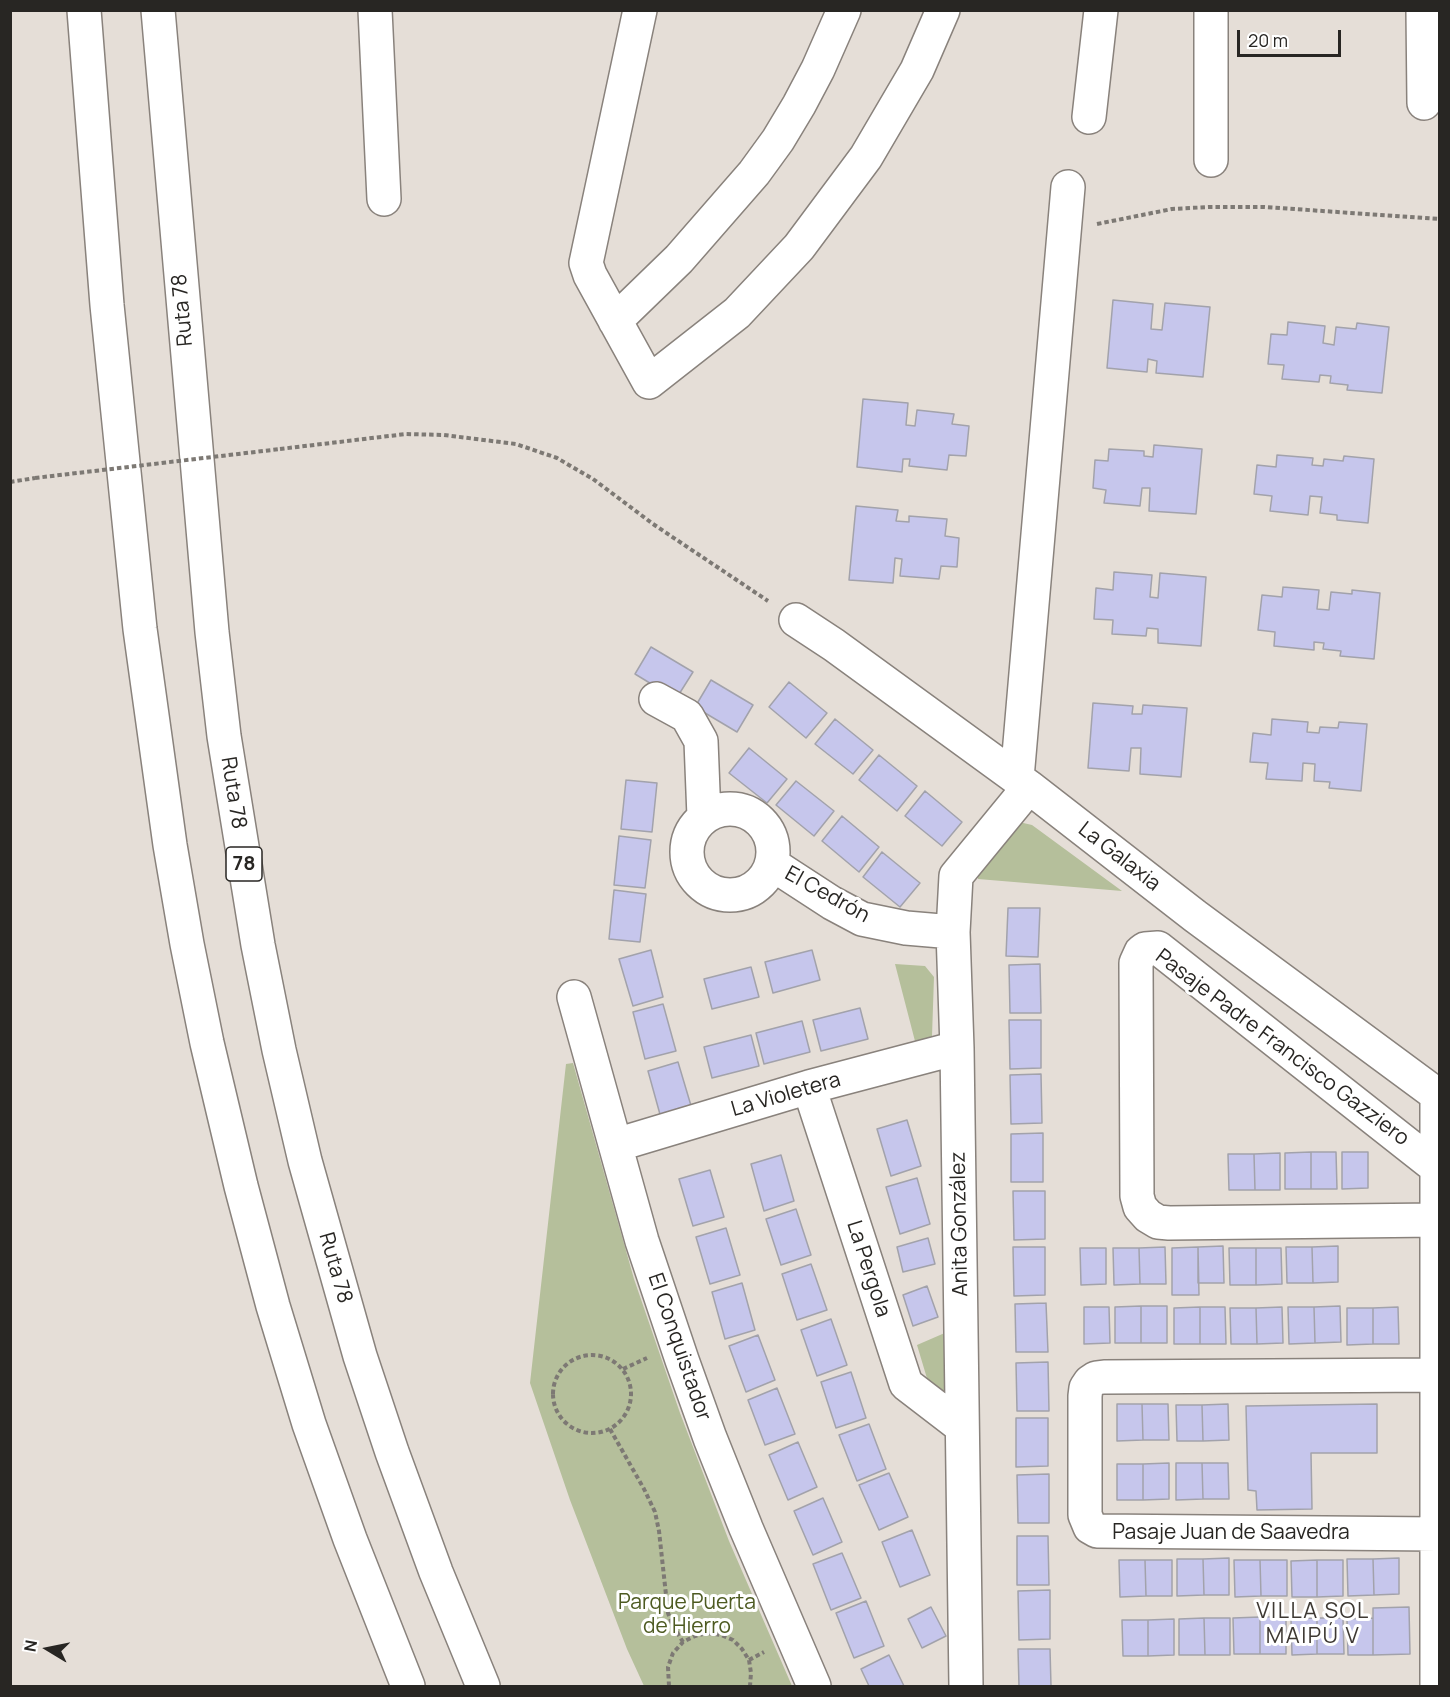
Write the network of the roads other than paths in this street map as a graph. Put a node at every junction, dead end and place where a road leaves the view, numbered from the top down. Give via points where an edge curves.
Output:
1 (84, 10) edge
2 (158, 10) edge
3 (375, 10) edge
4 (640, 10) edge
5 (844, 10) edge
6 (943, 10) edge
7 (1101, 10) edge
8 (1211, 10) edge
9 (1423, 10) edge
10 (1424, 103) dead end
11 (1089, 117) dead end
12 (1211, 160) dead end
13 (1068, 187) dead end
14 (384, 199) dead end
15 (615, 321) junction
16 (796, 620) road end
17 (656, 699) dead end
18 (1023, 783) junction
19 (704, 817) junction
20 (772, 864) junction
21 (953, 932) junction
22 (574, 997) dead end
23 (957, 1048) junction
24 (809, 1087) junction
25 (1438, 1096) edge
26 (616, 1145) junction
27 (1436, 1167) junction
28 (1437, 1220) junction
29 (1437, 1375) junction
30 (962, 1426) junction
31 (1437, 1533) junction
32 (408, 1686) edge
33 (483, 1686) edge
34 (814, 1686) edge
35 (966, 1686) edge
36 (1437, 1686) edge

1 - 32 main road via 107,305 138,618 170,845 207,1043 273,1306 313,1435
2 - 33 main road, Ruta 78 / 78 via 212,632 224,736 258,945 305,1161 357,1346 436,1572
3 - 14 main road
4 - 15 main road via 586,263
5 - 15 main road via 799,105 754,173 679,259
6 - 15 main road via 917,70 866,157 800,248 737,313 649,382
7 - 11 main road
8 - 12 main road
9 - 10 main road
13 - 18 main road
16 - 18 main road, La Galaxia
17 - 19 main road via 687,716 701,741
18 - 21 main road, Anita González via 956,876
18 - 25 main road, La Galaxia
19 - 20 main road via 732,808 759,819 771,838
19 - 20 main road via 688,841 687,857 694,877 705,887 719,894 744,893 758,885
20 - 21 main road, El Cedrón via 862,919
21 - 23 main road, Anita González
22 - 26 main road, El Conquistador
23 - 24 main road, La Violetera
23 - 30 main road, Anita González
24 - 26 main road, La Violetera
24 - 30 main road, La Pergola via 906,1384
25 - 27 main road
26 - 34 main road, El Conquistador via 642,1241 710,1438
27 - 28 main road
27 - 28 main road, Pasaje Padre Francisco Gazziero via 1158,948 1141,952 1136,963 1137,1196 1148,1216 1169,1223
28 - 29 main road
29 - 31 main road
29 - 31 main road, Pasaje Juan de Saavedra via 1104,1377 1090,1382 1084,1396 1085,1515 1096,1531
30 - 35 main road, Anita González
31 - 36 main road

